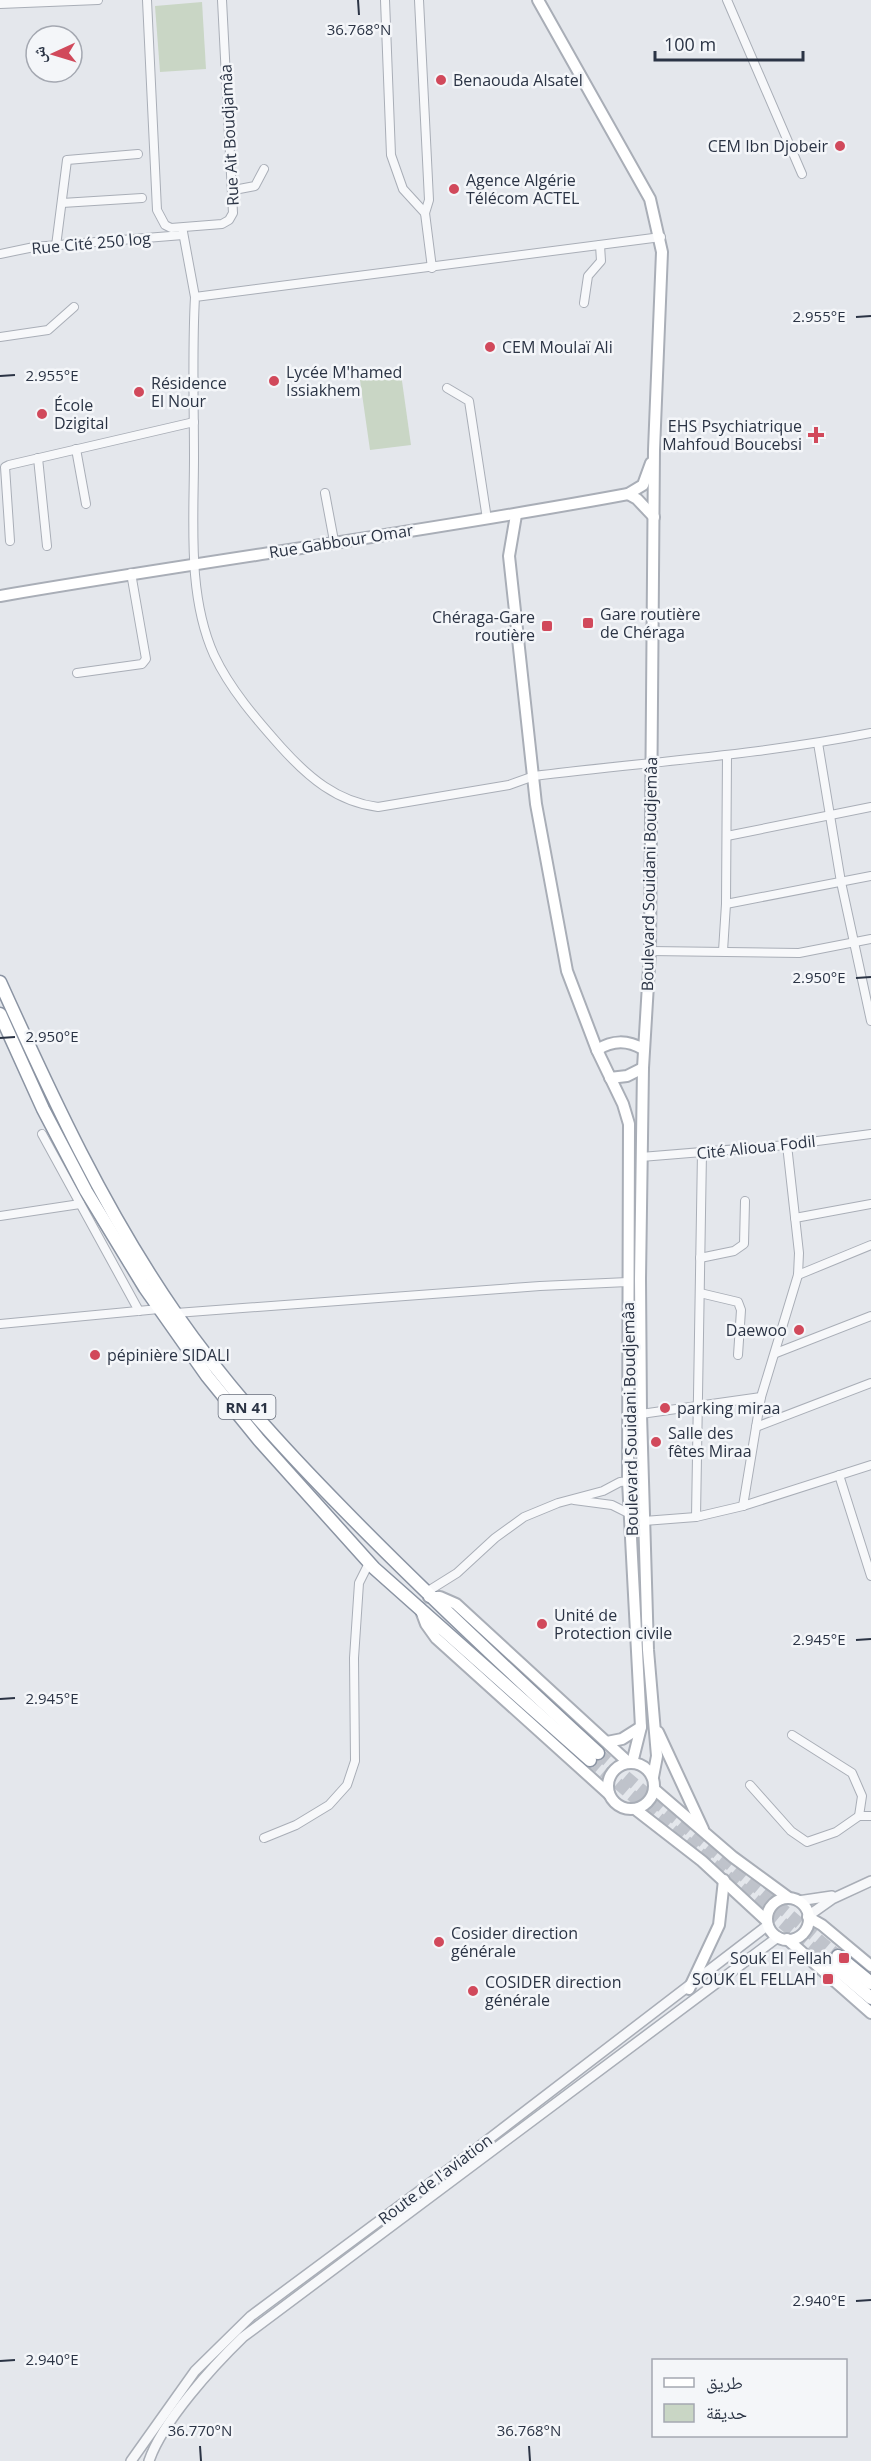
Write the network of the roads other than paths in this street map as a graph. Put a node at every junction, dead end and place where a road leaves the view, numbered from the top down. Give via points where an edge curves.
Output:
1 (98, 0) edge
2 (147, 0) edge
3 (222, 0) edge
4 (385, 0) edge
5 (419, 0) edge
6 (538, 0) edge
7 (727, 0) edge
8 (0, 4) edge
9 (138, 154) dead end
10 (264, 169) dead end
11 (802, 174) dead end
12 (234, 190) junction
13 (142, 198) dead end
14 (62, 203) junction
15 (425, 213) junction
16 (183, 231) junction
17 (661, 237) junction
18 (600, 245) junction
19 (56, 246) junction
20 (0, 254) edge
21 (432, 268) junction
22 (195, 297) junction
23 (584, 303) dead end
24 (74, 308) dead end
25 (0, 337) edge
26 (447, 388) dead end
27 (194, 422) junction
28 (76, 449) junction
29 (654, 450) junction
30 (38, 458) junction
31 (4, 466) edge
32 (325, 493) dead end
33 (628, 494) junction
34 (86, 504) dead end
35 (516, 515) junction
36 (4, 516) edge
37 (654, 517) junction
38 (487, 519) junction
39 (10, 541) dead end
40 (334, 541) junction
41 (47, 546) dead end
42 (194, 563) junction
43 (131, 573) junction
44 (0, 596) edge
45 (77, 673) dead end
46 (871, 733) edge
47 (818, 743) junction
48 (727, 755) junction
49 (651, 763) junction
50 (534, 776) junction
51 (871, 807) edge
52 (829, 816) junction
53 (727, 836) junction
54 (871, 876) edge
55 (842, 882) junction
56 (726, 904) junction
57 (871, 939) edge
58 (854, 943) junction
59 (650, 951) junction
60 (723, 951) junction
61 (0, 982) edge
62 (869, 1004) edge
63 (0, 1014) edge
64 (871, 1021) edge
65 (644, 1049) junction
66 (597, 1050) junction
67 (643, 1068) junction
68 (610, 1078) junction
69 (42, 1134) dead end
70 (871, 1134) edge
71 (787, 1145) junction
72 (702, 1152) junction
73 (641, 1157) junction
74 (745, 1201) dead end
75 (80, 1204) junction
76 (871, 1204) edge
77 (0, 1216) edge
78 (795, 1218) junction
79 (871, 1245) edge
80 (700, 1258) junction
81 (798, 1275) junction
82 (628, 1282) junction
83 (700, 1293) junction
84 (159, 1309) junction
85 (139, 1311) junction
86 (176, 1313) junction
87 (871, 1316) edge
88 (0, 1324) edge
89 (776, 1353) junction
90 (738, 1355) dead end
91 (871, 1383) edge
92 (761, 1397) junction
93 (699, 1408) junction
94 (641, 1414) junction
95 (756, 1427) junction
96 (871, 1465) edge
97 (839, 1475) junction
98 (643, 1480) junction
99 (628, 1481) junction
100 (573, 1500) junction
101 (743, 1506) junction
102 (630, 1514) junction
103 (696, 1517) junction
104 (644, 1521) junction
105 (369, 1563) junction
106 (871, 1576) edge
107 (427, 1595) junction
108 (420, 1608) junction
109 (655, 1723) junction
110 (641, 1727) junction
111 (792, 1735) dead end
112 (607, 1742) junction
113 (631, 1762) junction
114 (653, 1777) junction
115 (750, 1785) dead end
116 (654, 1789) junction
117 (609, 1794) junction
118 (635, 1809) junction
119 (859, 1816) junction
120 (871, 1816) edge
121 (706, 1835) junction
122 (264, 1838) dead end
123 (724, 1880) junction
124 (871, 1881) edge
125 (849, 1891) junction
126 (793, 1900) junction
127 (808, 1916) junction
128 (768, 1923) junction
129 (783, 1938) junction
130 (871, 1966) edge
131 (871, 1983) edge
132 (689, 1989) junction
133 (871, 1998) edge
134 (871, 2013) edge
135 (131, 2461) edge
136 (149, 2461) edge

1 - 8 street
2 - 16 street via 157,210 165,225
3 - 12 street, Rue Ait Boudjamâa
4 - 15 street via 391,155 403,189
5 - 15 street via 429,200
6 - 17 main road, Boulevard Souidani Boudjemâa via 650,198
7 - 11 street
9 - 14 street via 67,160
10 - 12 street via 255,186
12 - 16 street, Rue Ait Boudjamâa via 229,220
13 - 14 street
14 - 19 street
15 - 21 street
16 - 19 street, Rue Cité 250 log
16 - 22 street
17 - 18 street
17 - 29 main road, Boulevard Souidani Boudjemâa
18 - 21 street
18 - 23 street via 601,261 588,276
19 - 20 street, Rue Cité 250 log
21 - 22 street
22 - 27 street
24 - 25 street via 48,330
26 - 38 street via 469,401
27 - 28 street
27 - 42 street
28 - 30 street
28 - 34 street
29 - 33 main road via 643,485
29 - 37 main road, Boulevard Souidani Boudjemâa
30 - 31 street
30 - 41 street
31 - 36 street
32 - 40 street
33 - 35 main road, Rue Gabbour Omar
33 - 37 main road
35 - 38 main road, Rue Gabbour Omar
35 - 50 main road, Boulevard Souidani Boudjemâa via 509,556
36 - 39 street
37 - 49 main road, Boulevard Souidani Boudjemâa
38 - 40 main road, Rue Gabbour Omar
40 - 42 main road, Rue Gabbour Omar
42 - 43 main road, Rue Gabbour Omar
42 - 50 street via 203,620 214,654 231,686 290,757 330,793 357,805 378,807 508,785
43 - 44 main road, Rue Gabbour Omar
43 - 45 street via 146,659 142,664
46 - 47 street
47 - 48 street
47 - 52 street
48 - 49 street
48 - 53 street
49 - 50 street
49 - 59 main road, Boulevard Souidani Boudjemâa
50 - 66 main road, Boulevard Souidani Boudjemâa via 567,970
51 - 52 street
52 - 53 street
52 - 55 street
53 - 56 street
54 - 55 street
55 - 56 street
55 - 58 street
56 - 60 street
57 - 58 street
58 - 60 street via 799,953
58 - 62 street
59 - 60 street
59 - 65 main road, Boulevard Souidani Boudjemâa
61 - 86 highway, RN 41 via 86,1164
62 - 64 street
63 - 84 highway, RN 41 via 64,1151 109,1232
65 - 66 main road via 616,1042
65 - 67 main road, Boulevard Souidani Boudjemâa
66 - 68 main road, Boulevard Souidani Boudjemâa
67 - 68 main road via 627,1076
67 - 73 main road, Boulevard Souidani Boudjemâa
68 - 82 main road, Boulevard Souidani Boudjemâa via 629,1124
69 - 75 street
70 - 71 street, Cité Alioua Fodil
71 - 72 street, Cité Alioua Fodil
71 - 78 street
72 - 73 street, Cité Alioua Fodil
72 - 80 street
73 - 94 main road, Boulevard Souidani Boudjemâa
74 - 80 street via 744,1244 734,1251
75 - 77 street
75 - 85 street
76 - 78 street
78 - 81 street
79 - 81 street
80 - 83 street
81 - 89 street
82 - 86 street
82 - 99 main road, Boulevard Souidani Boudjemâa
83 - 90 street via 738,1302
83 - 93 street
84 - 85 street
84 - 105 highway, RN 41 via 232,1409
85 - 88 street
86 - 107 highway, RN 41 via 268,1432
87 - 89 street
89 - 92 street
91 - 95 street
92 - 93 street
92 - 95 street
93 - 94 street
93 - 103 street
94 - 98 main road, Boulevard Souidani Boudjemâa
95 - 101 street
96 - 97 street
97 - 101 street
97 - 106 street
98 - 99 street
98 - 104 main road, Boulevard Souidani Boudjemâa
99 - 100 street
99 - 102 main road, Boulevard Souidani Boudjemâa
100 - 102 street via 605,1503
100 - 107 street via 517,1521
101 - 103 street
102 - 104 street
102 - 110 main road, Boulevard Souidani Boudjemâa
103 - 104 street
104 - 109 main road, Boulevard Souidani Boudjemâa via 648,1660
105 - 108 highway, RN 41
105 - 122 street via 359,1583 354,1658 355,1761 347,1785 329,1805
107 - 108 highway, RN 41 via 594,1757
107 - 112 main road via 456,1604
108 - 117 main road via 436,1638
109 - 114 main road, Boulevard Souidani Boudjemâa via 657,1762
109 - 121 main road
110 - 112 main road via 622,1739
110 - 113 main road, Boulevard Souidani Boudjemâa
111 - 119 street via 852,1773 862,1796
112 - 113 main road
113 - 114 main road via 647,1768
113 - 117 main road via 618,1767 610,1776
114 - 116 main road
115 - 119 street via 791,1832 807,1842 836,1832
116 - 118 main road via 650,1800
116 - 121 main road
117 - 118 main road via 616,1805
118 - 123 main road
119 - 120 street
121 - 126 main road
123 - 128 main road
123 - 132 main road via 718,1924
124 - 125 street
125 - 126 street
125 - 127 street
126 - 127 main road
126 - 128 main road via 779,1900 771,1906
127 - 129 main road via 801,1935
127 - 130 main road
128 - 129 main road
128 - 132 street, Route de l'aviation
129 - 134 main road
129 - 136 street via 243,2337 205,2377 158,2441
131 - 133 highway via 835,1960
132 - 135 street, Route de l'aviation via 236,2328 195,2371

